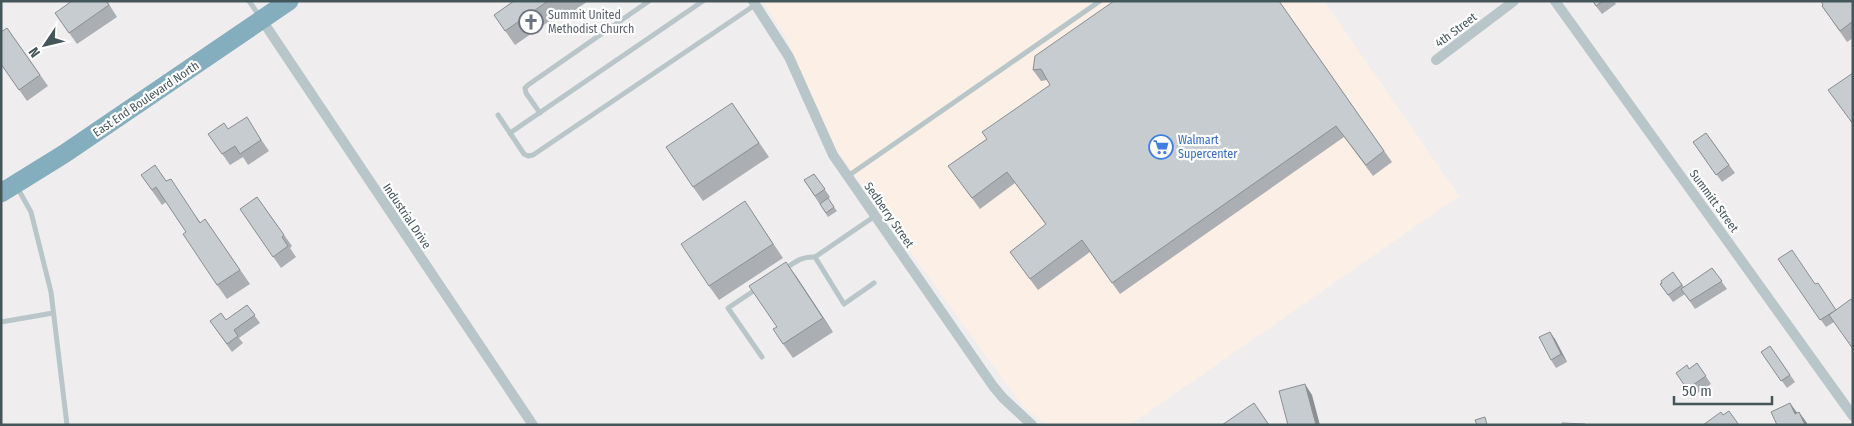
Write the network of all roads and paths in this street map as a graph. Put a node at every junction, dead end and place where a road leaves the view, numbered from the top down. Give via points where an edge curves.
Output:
1 (249, 1) edge
2 (289, 1) edge
3 (649, 1) edge
4 (703, 1) edge
5 (1100, 1) edge
6 (1514, 1) edge
7 (1556, 1) edge
8 (754, 3) edge
9 (262, 20) junction
10 (1436, 60) dead end
11 (540, 113) junction
12 (498, 116) dead end
13 (510, 133) junction
14 (848, 176) junction
15 (8, 189) edge
16 (875, 216) junction
17 (815, 257) junction
18 (777, 275) edge
19 (874, 283) dead end
20 (760, 286) edge
21 (53, 313) junction
22 (1, 322) edge
23 (762, 357) dead end
24 (1853, 416) edge
25 (66, 425) edge
26 (533, 425) edge
27 (1032, 425) edge

1 - 9 lane
2 - 9 highway, East End Boulevard North
3 - 11 lane via 525,88
4 - 11 lane
5 - 14 lane
6 - 10 street, 4th Street
7 - 24 street, Summitt Street
8 - 13 lane via 533,155 524,154
8 - 14 street, Sedberry Street via 787,53 826,143
9 - 15 highway, East End Boulevard North
9 - 26 street, Industrial Drive
11 - 13 lane
12 - 13 lane
14 - 16 street, Sedberry Street
15 - 21 lane via 31,212 51,292
16 - 17 lane
16 - 27 street, Sedberry Street via 1002,398
17 - 18 lane via 801,258
17 - 19 lane via 844,304
20 - 23 lane via 728,308
21 - 22 lane
21 - 25 lane

